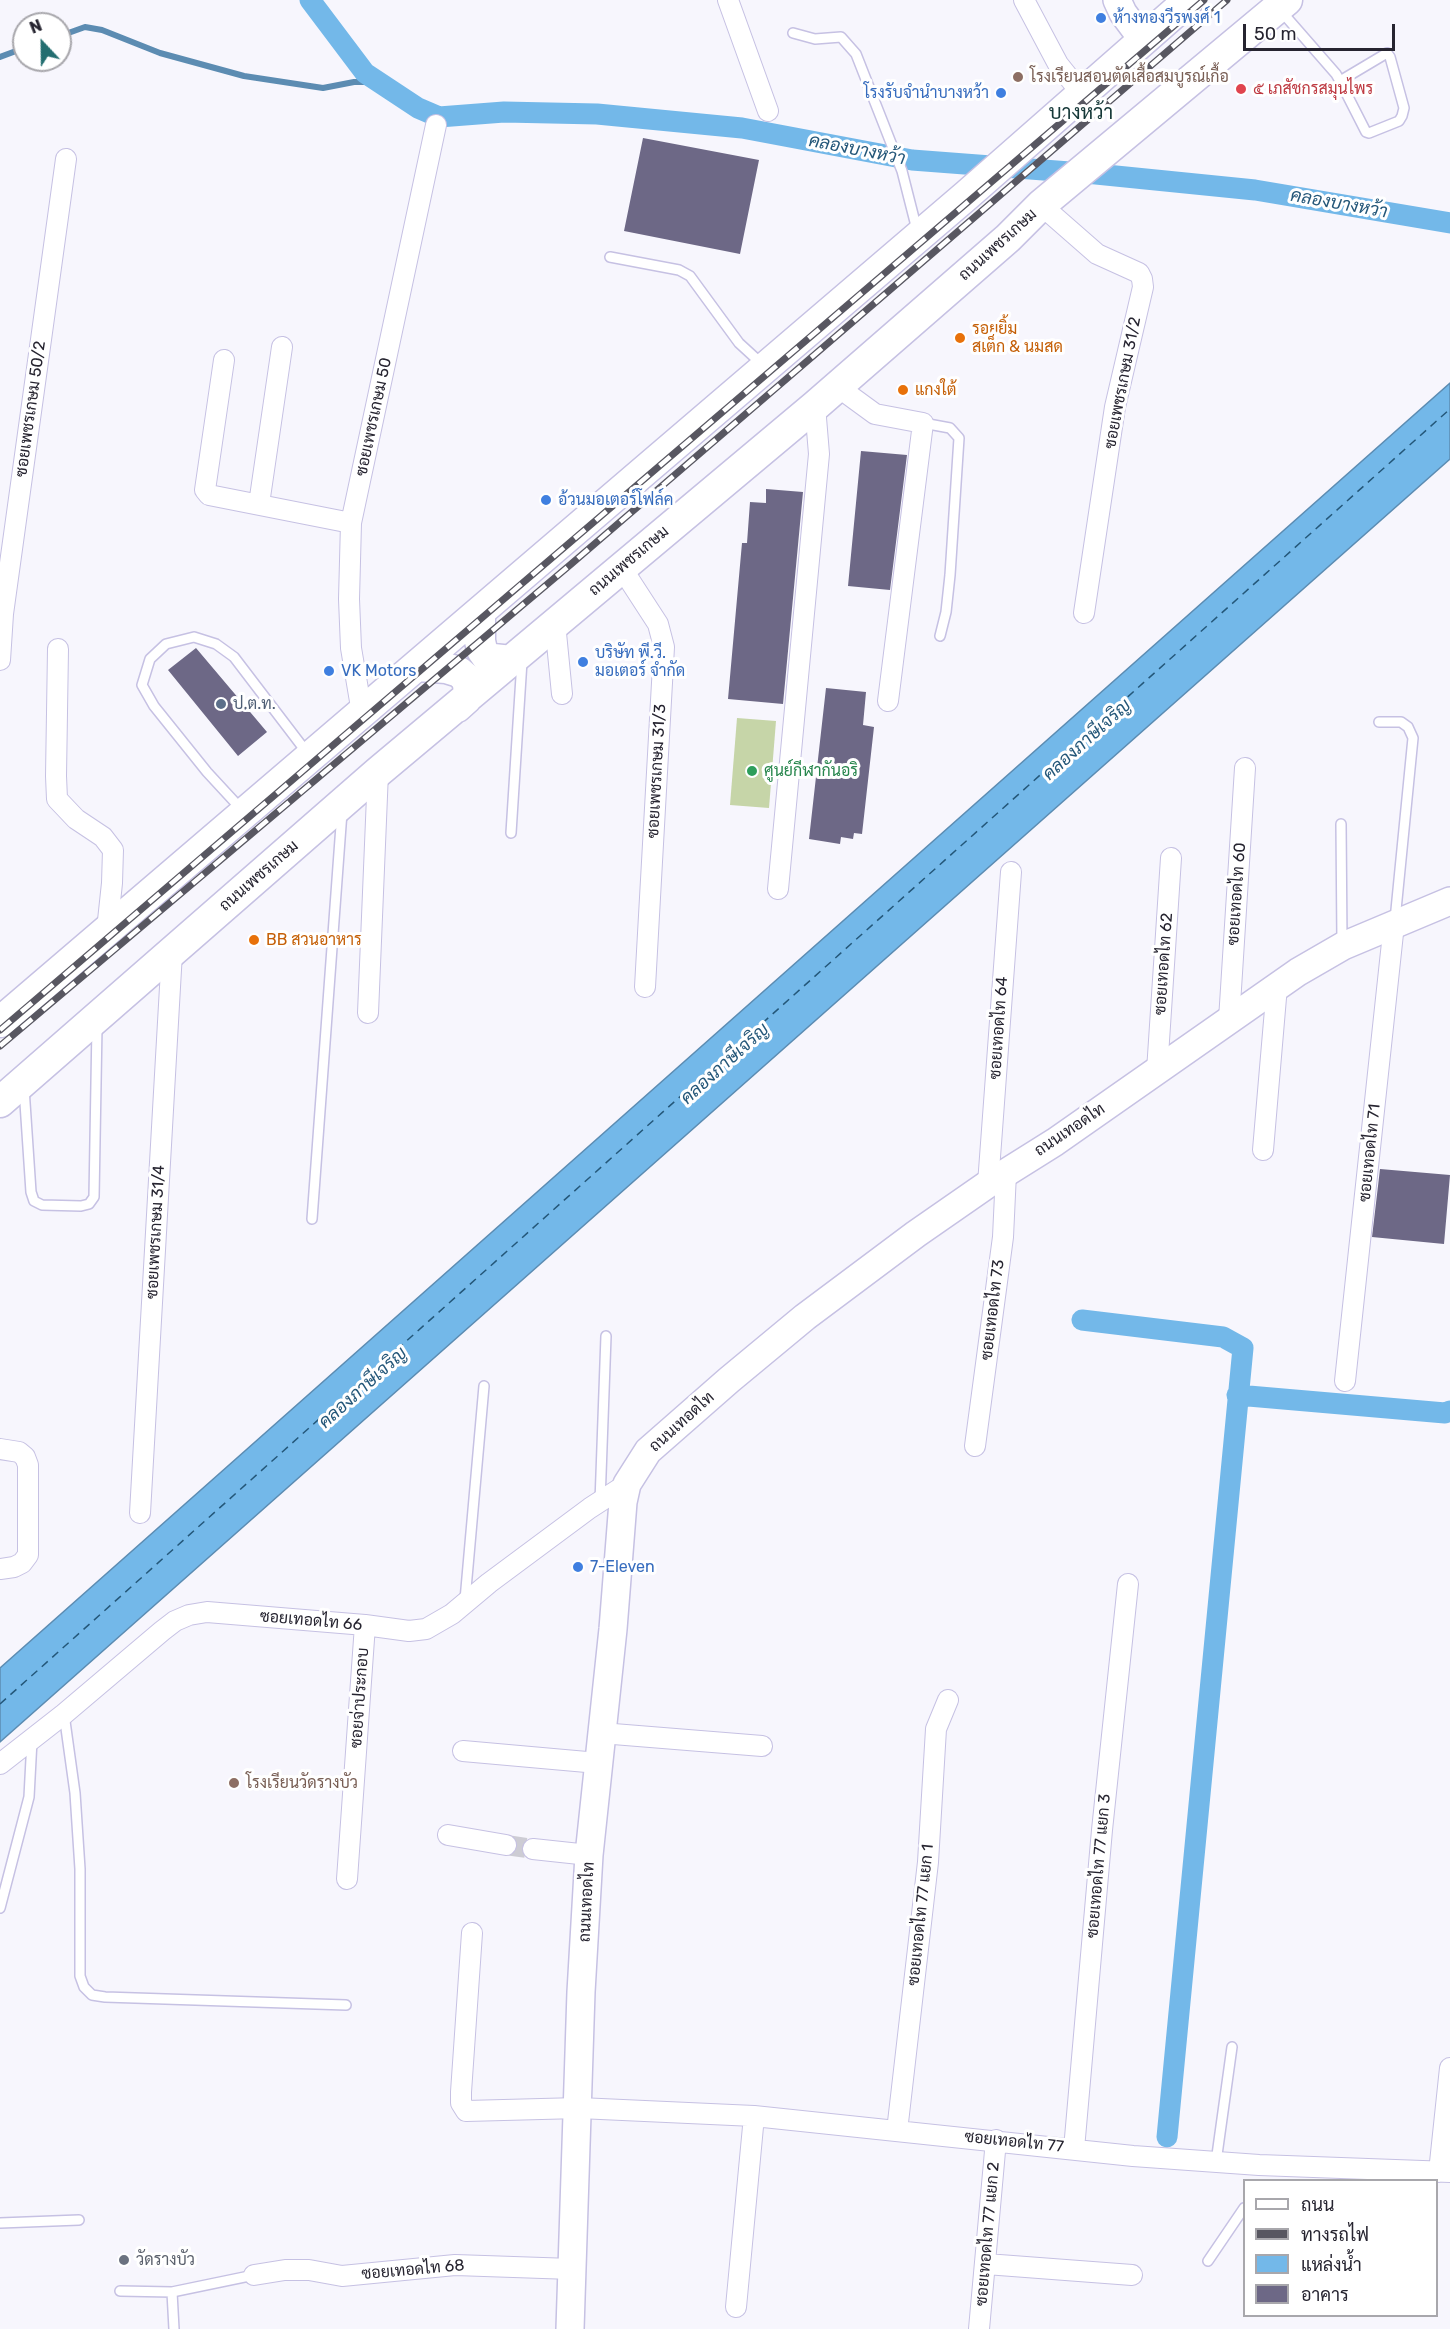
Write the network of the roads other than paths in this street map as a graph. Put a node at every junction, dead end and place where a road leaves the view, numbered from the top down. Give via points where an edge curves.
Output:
1 (728, 0) edge
2 (1024, 0) edge
3 (1117, 0) edge
4 (1189, 0) edge
5 (1283, 4) edge
6 (793, 33) dead end
7 (1143, 40) junction
8 (1340, 81) junction
9 (1082, 93) junction
10 (768, 111) dead end
11 (436, 125) dead end
12 (66, 159) dead end
13 (1041, 205) junction
14 (918, 235) junction
15 (610, 257) dead end
16 (282, 347) dead end
17 (224, 360) dead end
18 (765, 366) junction
19 (838, 387) junction
20 (815, 406) junction
21 (923, 423) junction
22 (259, 504) junction
23 (351, 523) junction
24 (621, 567) junction
25 (480, 612) junction
26 (1084, 613) dead end
27 (555, 623) junction
28 (940, 636) dead end
29 (58, 649) dead end
30 (518, 657) junction
31 (0, 660) edge
32 (418, 666) junction
33 (562, 694) dead end
34 (888, 701) dead end
35 (457, 707) junction
36 (362, 712) junction
37 (1379, 722) dead end
38 (309, 756) junction
39 (1245, 768) dead end
40 (378, 772) junction
41 (343, 803) junction
42 (245, 813) junction
43 (1341, 824) dead end
44 (511, 833) dead end
45 (1171, 858) dead end
46 (1011, 872) dead end
47 (778, 889) dead end
48 (1450, 901) edge
49 (1394, 924) junction
50 (107, 930) junction
51 (1342, 946) junction
52 (172, 952) junction
53 (1277, 986) junction
54 (645, 987) dead end
55 (368, 1013) dead end
56 (97, 1018) junction
57 (1229, 1020) junction
58 (0, 1022) edge
59 (1157, 1071) junction
60 (24, 1081) junction
61 (0, 1102) edge
62 (1263, 1150) dead end
63 (997, 1178) junction
64 (312, 1219) dead end
65 (606, 1336) dead end
66 (1345, 1381) dead end
67 (484, 1386) dead end
68 (975, 1446) dead end
69 (0, 1449) edge
70 (627, 1484) junction
71 (600, 1502) junction
72 (140, 1513) dead end
73 (0, 1569) edge
74 (1128, 1584) dead end
75 (465, 1603) junction
76 (365, 1625) junction
77 (948, 1700) dead end
78 (64, 1714) junction
79 (601, 1733) junction
80 (32, 1738) junction
81 (762, 1746) dead end
82 (463, 1751) dead end
83 (598, 1763) junction
84 (1, 1764) edge
85 (448, 1835) dead end
86 (506, 1845) tunnel mouth
87 (533, 1849) tunnel mouth
88 (589, 1855) junction
89 (347, 1879) dead end
90 (0, 1908) edge
91 (472, 1933) dead end
92 (346, 2005) dead end
93 (1232, 2046) dead end
94 (1450, 2068) edge
95 (579, 2108) junction
96 (754, 2116) junction
97 (897, 2131) junction
98 (996, 2140) junction
99 (1074, 2149) junction
100 (1216, 2162) junction
101 (1445, 2172) edge
102 (1243, 2211) edge
103 (79, 2220) dead end
104 (0, 2223) edge
105 (1208, 2261) dead end
106 (986, 2264) junction
107 (572, 2269) junction
108 (1132, 2275) dead end
109 (254, 2276) joint
110 (120, 2291) dead end
111 (172, 2292) junction
112 (736, 2307) dead end
113 (174, 2329) edge
114 (570, 2329) edge
115 (979, 2329) edge

1 - 10 street
2 - 9 street via 1058,64
3 - 7 main road
4 - 7 main road
5 - 8 lane
5 - 13 main road, ถนนเพชรเกษม
6 - 14 lane via 815,39 841,37 856,54 902,171
7 - 9 main road
8 - 8 lane via 1387,53 1404,108 1399,121 1366,132
9 - 14 main road
11 - 23 street, ซอยเพชรเกษม 50
12 - 31 street, ซอยเพชรเกษม 50/2 via 3,614
13 - 19 main road, ถนนเพชรเกษม
13 - 26 street, ซอยเพชรเกษม 31/2 via 1096,254 1139,273 1143,287 1115,407
14 - 18 main road
15 - 18 lane via 679,270 690,276 739,344
16 - 22 street
17 - 22 street via 205,490 209,495
18 - 25 main road
19 - 20 main road, ถนนเพชรเกษม
19 - 21 street via 875,414
20 - 24 main road, ถนนเพชรเกษม
20 - 47 street via 819,454
21 - 28 lane via 950,428 959,438 950,575
21 - 34 street
22 - 23 street
23 - 36 street, ซอยเพชรเกษม 50 via 351,648
24 - 27 main road, ถนนเพชรเกษม
24 - 54 street, ซอยเพชรเกษม 31/3 via 658,624 663,648
25 - 30 main road via 480,641 487,657
25 - 32 main road
27 - 30 main road, ถนนเพชรเกษม
27 - 33 street
29 - 50 street via 57,799 76,819 103,837 112,850
30 - 35 main road, ถนนเพชรเกษม
30 - 44 lane
32 - 35 main road via 459,672 469,692
32 - 36 main road
35 - 40 main road, ถนนเพชรเกษม
36 - 38 main road
37 - 49 lane via 1401,722 1413,738
38 - 42 main road
38 - 42 lane via 234,657 216,644 194,637 166,644 150,658 142,686 153,706
39 - 57 street, ซอยเทอดไท 60
40 - 41 main road, ถนนเพชรเกษม
40 - 55 street
41 - 52 main road, ถนนเพชรเกษม
41 - 64 lane
42 - 50 main road
43 - 51 lane
45 - 59 street, ซอยเทอดไท 62
46 - 63 street, ซอยเทอดไท 64
48 - 49 main road, ถนนเทอดไท
49 - 51 main road, ถนนเทอดไท
49 - 66 street, ซอยเทอดไท 71
50 - 58 main road
51 - 53 main road, ถนนเทอดไท
52 - 56 main road, ถนนเพชรเกษม
52 - 72 street, ซอยเพชรเกษม 31/4
53 - 57 main road, ถนนเทอดไท
53 - 62 street
56 - 60 main road, ถนนเพชรเกษม
56 - 60 lane via 94,1197 89,1204 42,1205 34,1201 30,1192
57 - 59 main road, ถนนเทอดไท
59 - 63 main road, ถนนเทอดไท
60 - 61 main road, ถนนเพชรเกษม
63 - 68 street, ซอยเทอดไท 73 via 1003,1237
63 - 70 main road, ถนนเทอดไท via 851,1282 729,1380 648,1451
65 - 71 lane
67 - 75 lane
69 - 73 street via 19,1452 28,1466 28,1555 14,1567
70 - 71 street, ซอยเทอดไท 66
70 - 79 main road, ถนนเทอดไท
71 - 75 street, ซอยเทอดไท 66
74 - 99 street, ซอยเทอดไท 77 แยก 3
75 - 76 street, ซอยเทอดไท 66 via 426,1629
76 - 78 street, ซอยเทอดไท 66 via 207,1612 189,1615 162,1631
76 - 89 street, ซอยจ่าประกอบ
77 - 97 street, ซอยเทอดไท 77 แยก 1 via 936,1729 928,1862
78 - 80 street, ซอยเทอดไท 66
78 - 92 lane via 75,1793 80,1977 84,1987 92,1995 105,1997
79 - 81 street
79 - 83 main road, ถนนเทอดไท
80 - 84 street, ซอยเทอดไท 66
80 - 90 lane via 29,1797
82 - 83 street
83 - 88 main road, ถนนเทอดไท
85 - 86 street
87 - 88 street
88 - 95 main road, ถนนเทอดไท
91 - 95 street, ซอยเทอดไท 77 via 463,2107 472,2111
93 - 100 lane
94 - 101 street
95 - 96 street, ซอยเทอดไท 77
95 - 107 main road, ถนนเทอดไท
96 - 97 street, ซอยเทอดไท 77
96 - 112 street
97 - 98 street, ซอยเทอดไท 77
98 - 99 street, ซอยเทอดไท 77
98 - 106 street, ซอยเทอดไท 77 แยก 2
99 - 100 street, ซอยเทอดไท 77
100 - 101 street, ซอยเทอดไท 77 via 1259,2169
102 - 105 lane
103 - 104 lane
106 - 108 street
106 - 115 street, ซอยเทอดไท 77 แยก 2
107 - 109 street, ซอยเทอดไท 68 via 455,2265 342,2276 309,2270
107 - 114 main road, ถนนเทอดไท
109 - 111 lane
110 - 111 lane
111 - 113 lane

